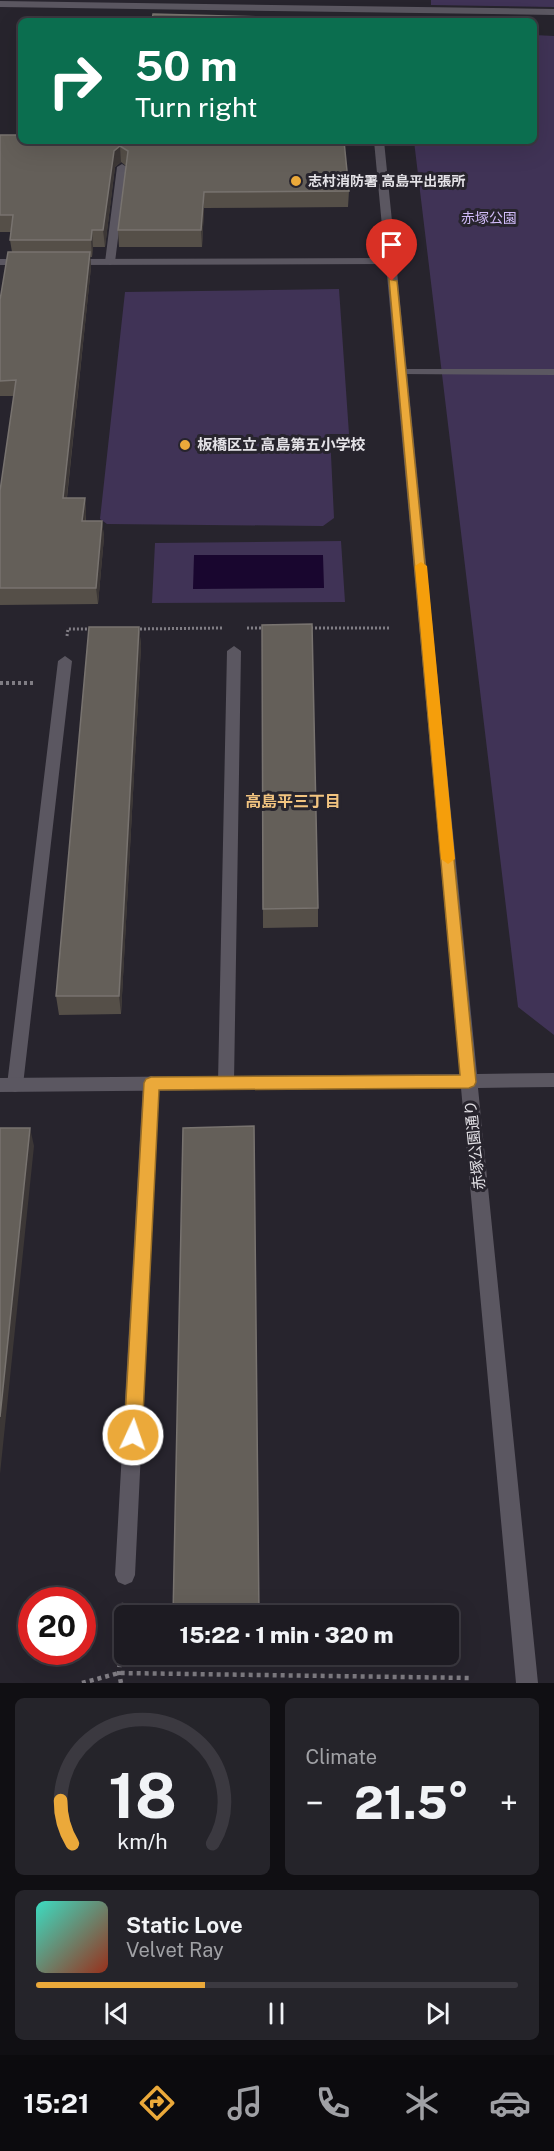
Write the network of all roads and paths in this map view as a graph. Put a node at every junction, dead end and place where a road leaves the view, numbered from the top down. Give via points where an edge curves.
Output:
1 (0, 4) edge
2 (367, 5) edge
3 (554, 12) edge
4 (380, 144) edge
5 (122, 167) edge
6 (390, 261) junction
7 (0, 262) edge
8 (110, 262) junction
9 (403, 372) junction
10 (554, 372) edge
11 (234, 651) dead end
12 (65, 661) dead end
13 (554, 1080) edge
14 (226, 1082) junction
15 (469, 1082) junction
16 (151, 1083) junction
17 (7, 1085) edge
18 (125, 1575) joint
19 (119, 1673) junction
20 (472, 1678) dead end
21 (82, 1683) edge
22 (121, 1683) edge
23 (526, 1683) edge

1 - 2 street
2 - 3 street
4 - 6 street, 赤塚公園通り
5 - 8 street
6 - 8 street
6 - 9 street, 赤塚公園通り
7 - 8 street
9 - 10 street
9 - 15 street, 赤塚公園通り
11 - 14 street
12 - 17 street
13 - 15 street
14 - 15 street
14 - 16 street
15 - 23 street, 赤塚公園通り
16 - 17 street
16 - 18 street
18 - 19 path
19 - 20 path
19 - 21 path
19 - 22 path

